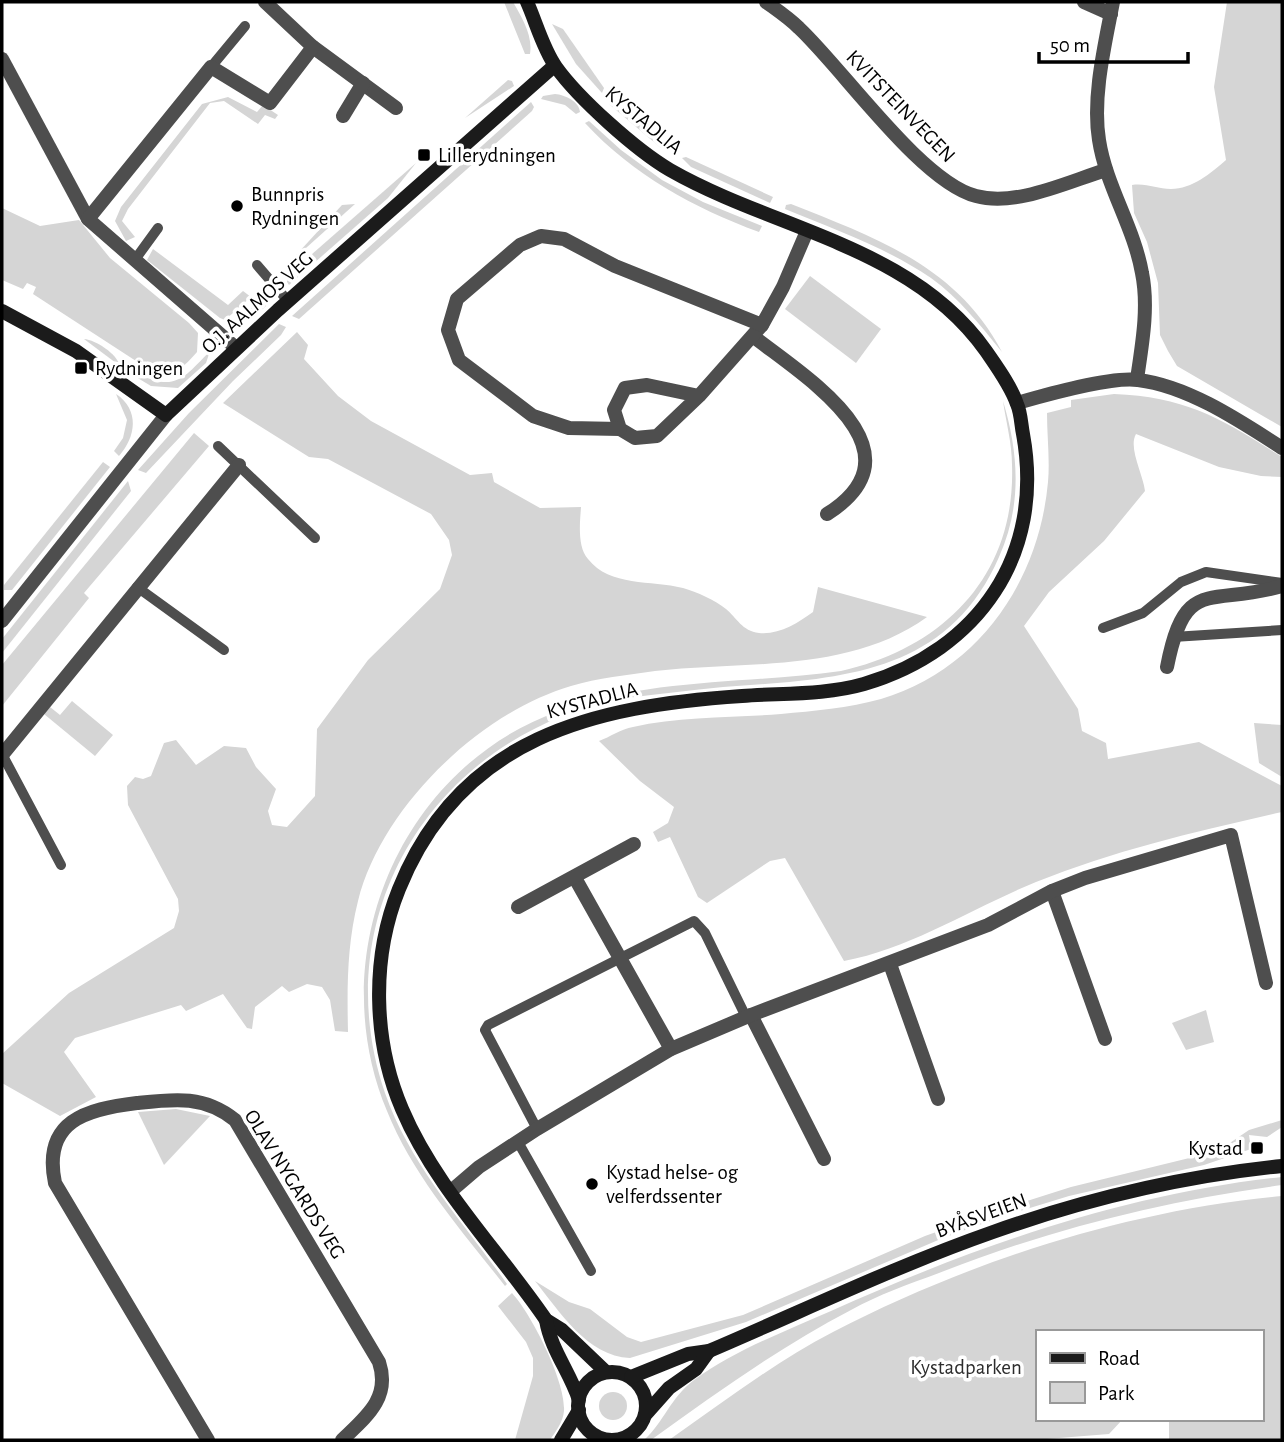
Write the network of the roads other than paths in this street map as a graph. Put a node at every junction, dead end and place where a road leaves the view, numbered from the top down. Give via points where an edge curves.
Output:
1 (265, 2) edge
2 (527, 2) edge
3 (765, 2) edge
4 (1084, 2) edge
5 (1112, 8) edge
6 (245, 26) dead end
7 (313, 47) junction
8 (2, 59) edge
9 (554, 66) junction
10 (212, 67) junction
11 (363, 83) junction
12 (396, 108) dead end
13 (343, 116) dead end
14 (1106, 170) junction
15 (88, 219) junction
16 (158, 228) dead end
17 (807, 231) junction
18 (134, 261) junction
19 (257, 265) dead end
20 (288, 301) junction
21 (2, 311) edge
22 (758, 331) junction
23 (236, 348) junction
24 (1137, 379) junction
25 (699, 396) junction
26 (1017, 403) junction
27 (166, 415) junction
28 (620, 429) junction
29 (218, 446) dead end
30 (1282, 448) edge
31 (239, 465) junction
32 (827, 514) dead end
33 (316, 538) dead end
34 (1282, 585) edge
35 (137, 587) junction
36 (2, 621) edge
37 (1103, 628) dead end
38 (1282, 631) edge
39 (1173, 637) junction
40 (224, 650) dead end
41 (1167, 667) dead end
42 (2, 754) edge
43 (634, 844) dead end
44 (61, 865) dead end
45 (575, 877) junction
46 (1052, 891) junction
47 (518, 907) dead end
48 (621, 960) junction
49 (890, 964) junction
50 (1266, 983) dead end
51 (748, 1016) junction
52 (1105, 1040) dead end
53 (670, 1048) junction
54 (938, 1099) dead end
55 (537, 1129) junction
56 (518, 1142) junction
57 (824, 1158) dead end
58 (1282, 1166) edge
59 (451, 1191) junction
60 (591, 1271) dead end
61 (547, 1320) junction
62 (709, 1352) junction
63 (606, 1372) junction
64 (631, 1377) junction
65 (579, 1405) junction
66 (645, 1415) junction
67 (603, 1439) edge
68 (208, 1440) edge
69 (342, 1440) edge
70 (561, 1440) edge

1 - 7 street
2 - 9 street
3 - 14 street, KVITSTEINVEGEN via 799,27 906,145 947,183 976,197 1008,198
4 - 5 street
5 - 14 street via 1098,137
6 - 10 lane
7 - 10 street via 270,103
7 - 11 street
8 - 15 street
9 - 17 street, KYSTADLIA via 625,135 668,169
9 - 20 street, O.J. AALMOS VEG
10 - 15 street
11 - 12 street
11 - 13 street
14 - 24 street via 1143,273 1144,334
15 - 18 street
16 - 18 lane
17 - 22 street
17 - 26 street, KYSTADLIA via 890,267 945,304 977,339
18 - 23 street
19 - 20 lane
20 - 23 street, O.J. AALMOS VEG
21 - 27 street via 76,351
22 - 25 street
22 - 28 street via 564,239 541,236 520,245 457,299 448,330 459,360 533,416 569,428
22 - 32 street via 843,408 858,435 866,457 861,477 845,502
23 - 27 street, O.J. AALMOS VEG
24 - 26 street
24 - 30 street via 1222,410
25 - 28 street via 657,436 635,438
25 - 28 street via 647,385 625,388 614,410
26 - 59 street, KYSTADLIA via 1028,464 1021,536 999,587 951,641 906,668 861,685 674,702 570,724 537,737 498,761 462,789 429,830 391,907 379,991 381,1037 407,1121
27 - 36 street, O.J. AALMOS VEG
29 - 31 lane
31 - 33 lane
31 - 35 street
34 - 37 lane via 1195,574 1143,614
34 - 39 street via 1199,600 1179,620
35 - 40 lane
35 - 42 street
38 - 39 lane
39 - 41 street
42 - 44 lane
43 - 45 street
45 - 47 street
45 - 48 street
46 - 49 street via 988,925
46 - 50 street via 1231,835
46 - 52 street
48 - 51 lane via 696,921
48 - 53 street
48 - 55 lane via 486,1027 493,1049
49 - 51 street
49 - 54 street
51 - 53 street
51 - 57 street
53 - 55 street
55 - 56 street
56 - 59 street
56 - 60 lane
58 - 62 street, BYÅSVEIEN via 1153,1187 992,1232
59 - 61 street, KYSTADLIA
61 - 63 street, KYSTADLIA
61 - 65 street, KYSTADLIA via 550,1339 573,1381
62 - 64 street, BYÅSVEIEN via 688,1354
62 - 66 street, BYÅSVEIEN
63 - 64 street
63 - 65 street via 587,1383
64 - 66 street via 645,1395
65 - 67 street via 587,1427
65 - 70 street
66 - 67 street via 634,1432
68 - 69 street, OLAV NYGARDS VEG via 55,1183 52,1167 60,1134 72,1120 91,1111 186,1099 221,1109 235,1120 383,1373 380,1398 373,1410

